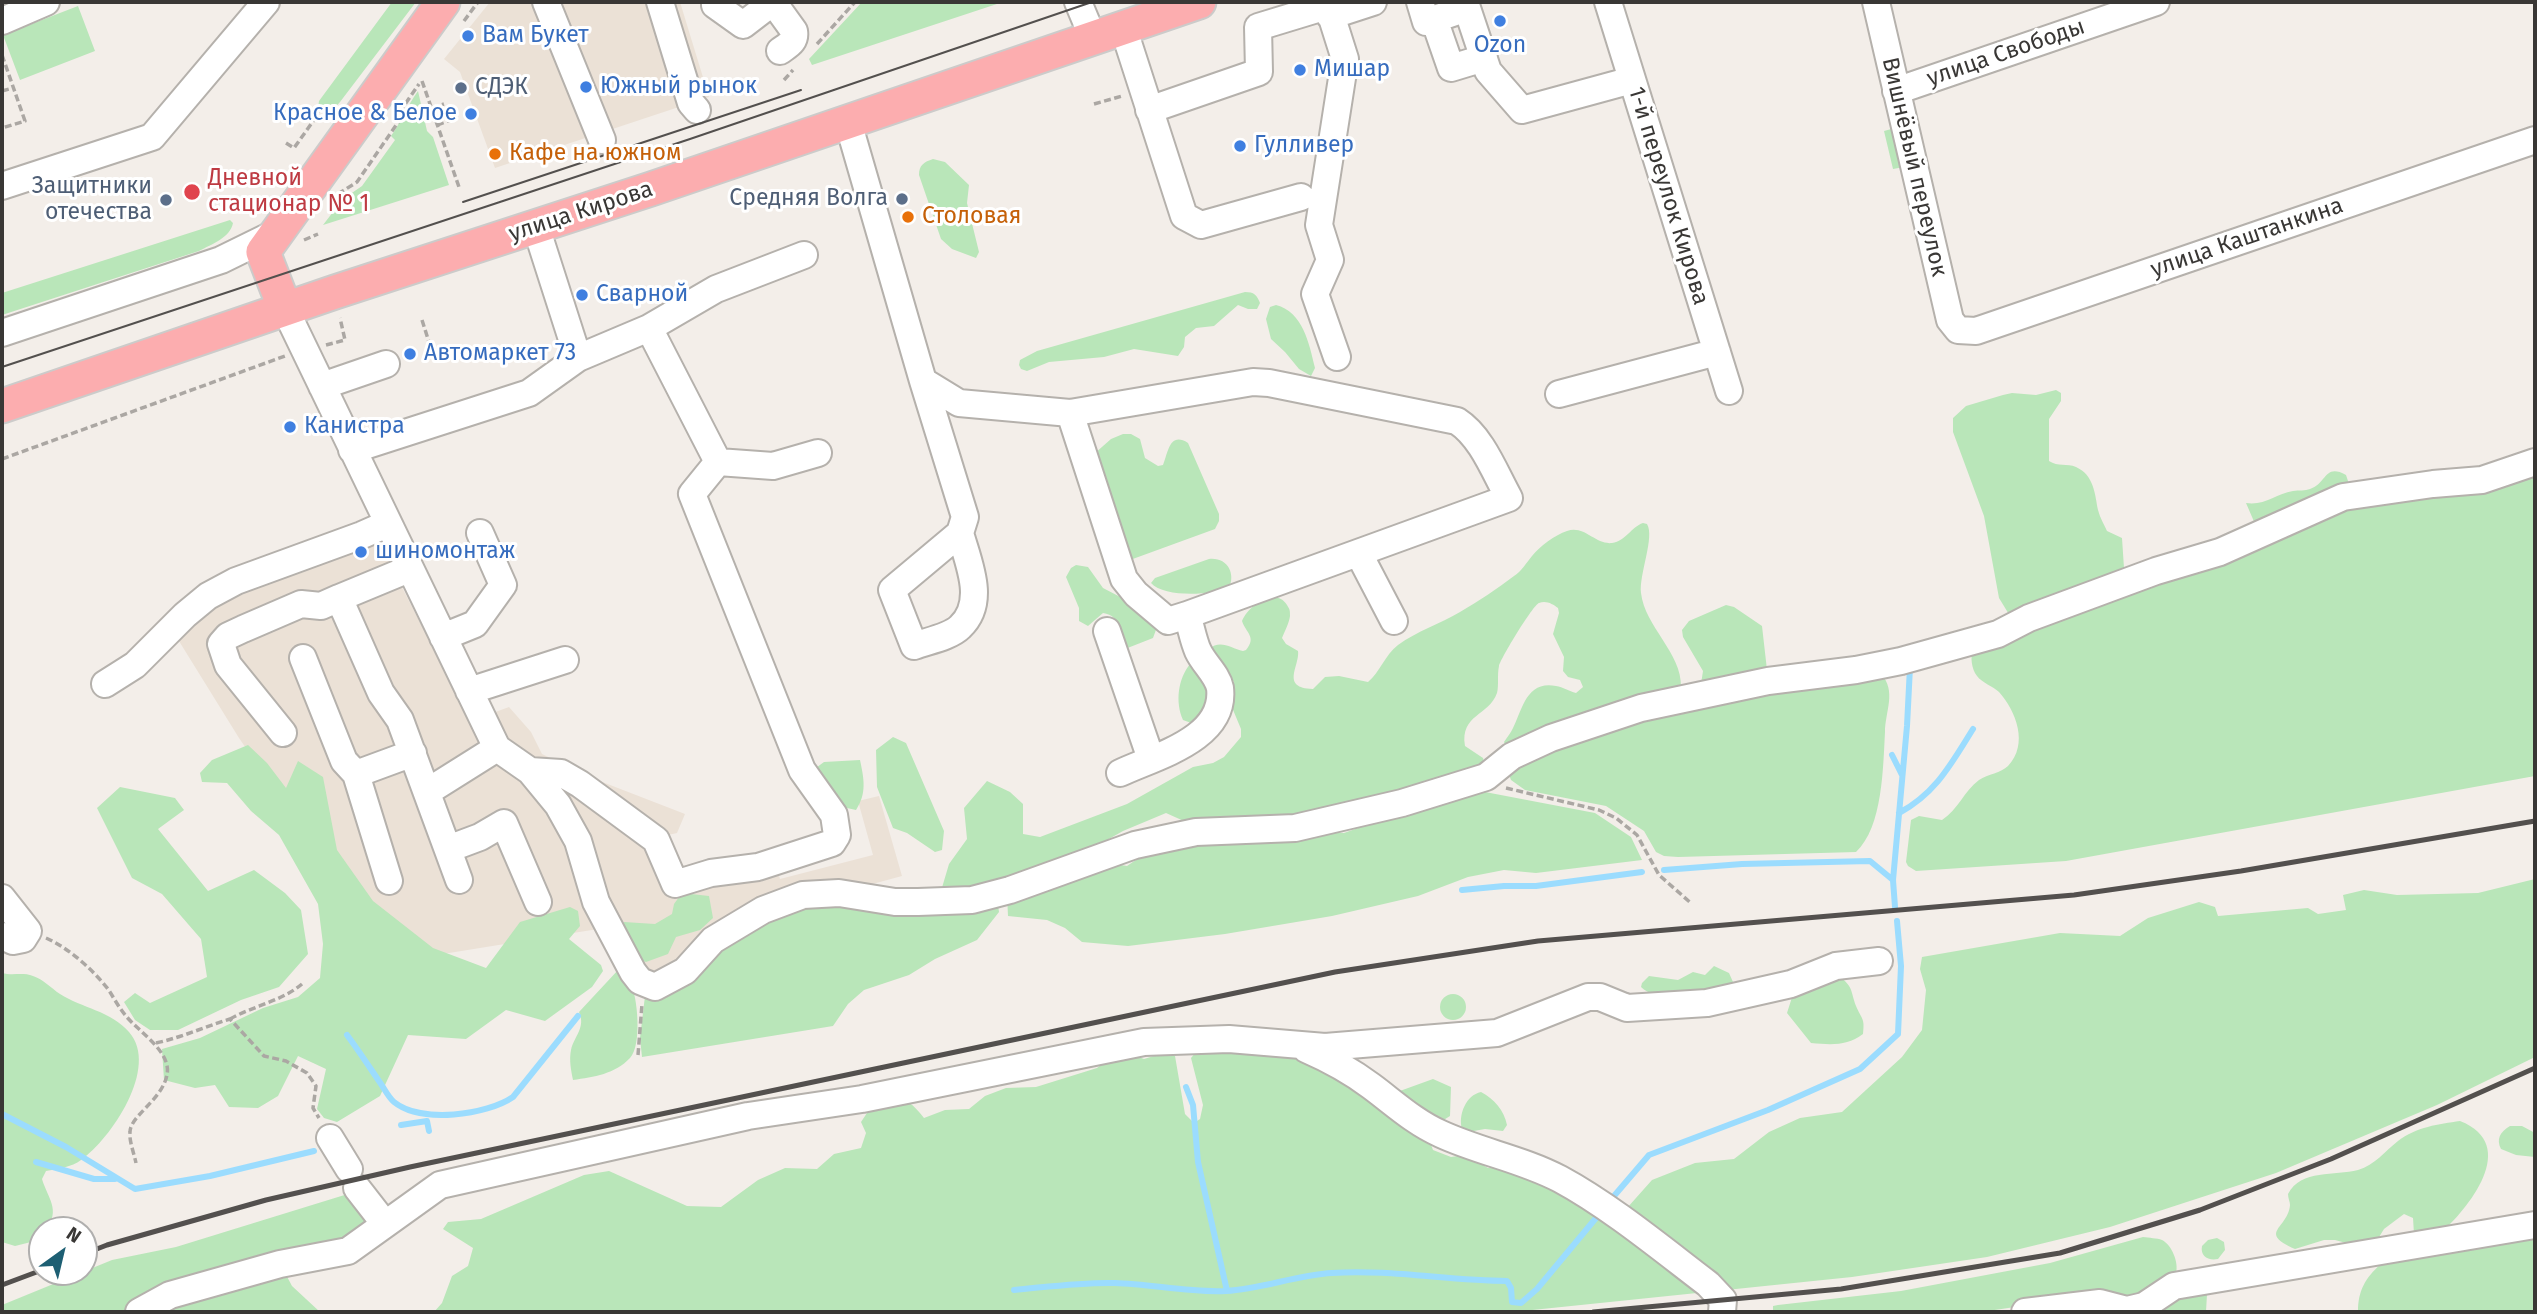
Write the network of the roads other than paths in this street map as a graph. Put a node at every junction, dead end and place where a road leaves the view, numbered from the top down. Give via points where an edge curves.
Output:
1 (46, 2) edge
2 (266, 2) edge
3 (546, 2) edge
4 (660, 2) edge
5 (1077, 2) edge
6 (1199, 2) edge
7 (1373, 2) edge
8 (1608, 2) edge
9 (1876, 2) edge
10 (2155, 2) edge
11 (715, 5) dead end
12 (1328, 8) edge
13 (1427, 10) edge
14 (452, 13) edge
15 (2, 22) edge
16 (1108, 32) junction
17 (791, 56) road end
18 (1632, 80) junction
19 (1896, 91) junction
20 (697, 110) dead end
21 (1149, 110) junction
22 (848, 122) junction
23 (602, 140) dead end
24 (2535, 140) edge
25 (2, 186) edge
26 (1301, 197) dead end
27 (536, 227) junction
28 (276, 233) junction
29 (804, 255) dead end
30 (285, 309) junction
31 (649, 328) junction
32 (1958, 330) joint
33 (2, 333) edge
34 (1717, 352) junction
35 (1337, 357) dead end
36 (578, 358) junction
37 (386, 363) dead end
38 (923, 381) junction
39 (322, 386) junction
40 (1729, 391) dead end
41 (1559, 394) dead end
42 (2, 406) edge
43 (1070, 413) junction
44 (352, 450) junction
45 (818, 453) dead end
46 (718, 462) junction
47 (2535, 462) edge
48 (387, 524) junction
49 (480, 533) dead end
50 (960, 533) dead end
51 (1359, 554) junction
52 (285, 563) junction
53 (409, 569) junction
54 (339, 598) junction
55 (302, 604) junction
56 (1187, 615) junction
57 (1394, 621) dead end
58 (1107, 631) dead end
59 (443, 637) junction
60 (303, 658) dead end
61 (565, 660) dead end
62 (105, 684) dead end
63 (469, 691) junction
64 (283, 733) dead end
65 (497, 748) junction
66 (413, 753) junction
67 (1151, 759) junction
68 (530, 771) junction
69 (1121, 773) dead end
70 (356, 774) junction
71 (428, 792) junction
72 (448, 849) junction
73 (459, 880) dead end
74 (390, 881) dead end
75 (2, 898) edge
76 (538, 902) dead end
77 (2, 936) edge
78 (1879, 961) dead end
79 (1298, 1045) junction
80 (330, 1138) road end
81 (386, 1224) junction
82 (2535, 1225) edge
83 (139, 1312) edge
84 (1722, 1312) edge
85 (2025, 1312) edge

1 - 15 street
2 - 25 street via 152,137
3 - 23 street
4 - 20 street
5 - 16 street
6 - 16 main road, улица Кирова
7 - 12 street
8 - 18 street, 1-й переулок Кирова
9 - 19 street, Вишнёвый переулок
10 - 19 street, улица Свободы
11 - 17 street via 743,25 773,2 794,31
12 - 21 street via 1258,27 1259,72
12 - 35 street via 1345,60 1319,225 1330,260 1315,294
13 - 18 street via 1467,8 1488,71 1522,110
14 - 28 main road
16 - 21 street
16 - 22 main road, улица Кирова
18 - 34 street, 1-й переулок Кирова
19 - 32 street, Вишнёвый переулок via 1950,320
21 - 26 street via 1184,216 1201,225
22 - 27 main road, улица Кирова
22 - 38 street
24 - 32 street, улица Каштанкина via 1976,331
27 - 30 main road, улица Кирова
27 - 36 street
28 - 30 main road via 263,252
28 - 33 street via 221,260
29 - 31 street via 716,289
30 - 39 street
30 - 42 main road, улица Кирова
31 - 36 street
31 - 46 street
34 - 40 street, 1-й переулок Кирова
34 - 41 street
36 - 44 street via 529,393
37 - 39 street
38 - 43 street via 959,403
38 - 50 street via 965,517
39 - 44 street
43 - 51 street via 1253,382 1457,421 1466,427 1509,498
43 - 56 street via 1124,579 1168,621
44 - 48 street
45 - 46 street via 773,466
46 - 68 street via 692,494 802,770 834,815 837,835 832,843 758,867 711,873 675,884 656,840 580,784 561,774
47 - 68 street via 2482,480 2343,497 2220,552 2156,571 1998,634 1901,661 1768,681 1641,708 1551,738 1512,757 1486,777 1402,803 1295,828 1196,832 1135,845 972,900 894,902 839,893 803,895 763,910 713,940 685,971 662,986 640,981 633,972 596,902 578,841 558,805
48 - 52 street
48 - 53 street
49 - 59 street via 503,585 475,624
51 - 56 street
51 - 57 street
52 - 55 street
52 - 62 street via 208,596 135,665
53 - 54 street
53 - 59 street
54 - 55 street via 321,606
54 - 66 street
55 - 64 street via 228,636 221,644 228,665
56 - 67 street via 1199,652 1220,687 1218,709 1209,727 1193,740
58 - 67 street
59 - 63 street
60 - 70 street via 344,761
61 - 63 street
63 - 65 street
65 - 68 street
65 - 71 street
66 - 70 street
66 - 71 street
67 - 69 street
70 - 74 street
71 - 72 street
72 - 73 street
72 - 76 street via 504,823
75 - 77 street via 28,931 23,939 13,941
78 - 79 street via 1836,966 1791,984 1706,1003 1628,1008 1588,997 1497,1033 1325,1047
79 - 81 street via 1229,1039 1144,1042 862,1099 748,1116 440,1185
79 - 84 street via 1328,1058 1440,1134 1520,1161 1598,1202 1708,1284 1723,1300
80 - 81 street
81 - 83 street via 348,1251 280,1264 170,1295
82 - 85 street via 2174,1286 2144,1306 2127,1310 2100,1303

